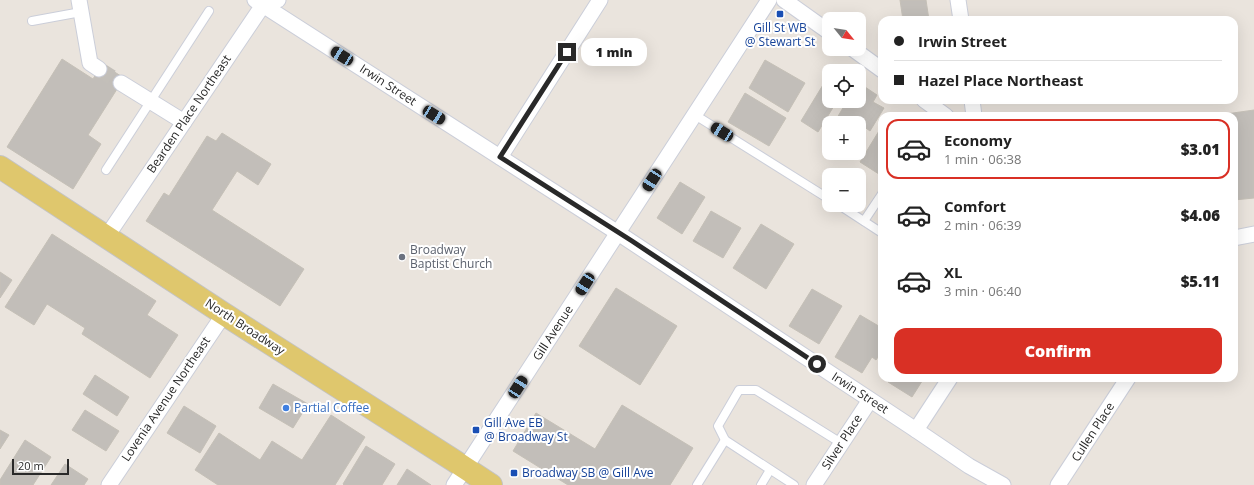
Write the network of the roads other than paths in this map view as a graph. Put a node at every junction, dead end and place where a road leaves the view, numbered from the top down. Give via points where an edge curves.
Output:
1 (278, 0) edge
2 (600, 0) edge
3 (769, 0) edge
4 (784, 0) edge
5 (958, 0) edge
6 (259, 3) edge
7 (80, 6) edge
8 (209, 11) dead end
9 (960, 16) edge
10 (32, 21) dead end
11 (822, 27) edge
12 (863, 56) edge
13 (878, 67) edge
14 (99, 69) tunnel mouth
15 (122, 83) tunnel mouth
16 (151, 101) junction
17 (929, 104) edge
18 (939, 112) edge
19 (695, 115) junction
20 (184, 122) junction
21 (500, 157) junction
22 (0, 167) edge
23 (106, 170) dead end
24 (822, 195) edge
25 (878, 200) edge
26 (850, 212) edge
27 (864, 221) junction
28 (878, 230) edge
29 (618, 233) junction
30 (1254, 234) edge
31 (107, 236) junction
32 (1238, 237) edge
33 (224, 314) junction
34 (947, 382) edge
35 (1125, 382) edge
36 (870, 400) junction
37 (916, 430) junction
38 (725, 440) junction
39 (842, 443) junction
40 (770, 470) junction
41 (460, 476) edge
42 (109, 485) edge
43 (491, 485) edge
44 (697, 485) edge
45 (761, 485) edge
46 (794, 485) edge
47 (814, 485) edge
48 (1003, 485) edge
49 (1058, 485) edge

1 - 6 street
2 - 21 street
3 - 19 street, Gill Avenue
4 - 11 street
5 - 9 street
6 - 20 street, Bearden Place Northeast
6 - 21 street, Irwin Street
7 - 10 lane
7 - 14 street via 90,63
8 - 16 lane
12 - 13 street
15 - 16 street
16 - 20 street
16 - 23 lane
17 - 18 street
19 - 24 lane
19 - 29 street, Gill Avenue
20 - 31 street, Bearden Place Northeast
21 - 29 street, Irwin Street
22 - 31 main road, North Broadway
25 - 27 lane
26 - 27 lane
27 - 28 lane
29 - 36 street, Irwin Street
29 - 41 street, Gill Avenue
30 - 32 street
31 - 33 main road, North Broadway
33 - 41 main road, North Broadway
33 - 42 street, Lovenia Avenue Northeast
34 - 37 street
35 - 49 street, Cullen Place
36 - 37 street, Irwin Street
36 - 39 street, Silver Place
37 - 48 street, Irwin Street via 969,466
38 - 39 lane via 718,426 740,390 756,390
38 - 40 lane
38 - 44 lane
39 - 47 street, Silver Place
40 - 45 lane
40 - 46 lane
41 - 43 main road, North Broadway

